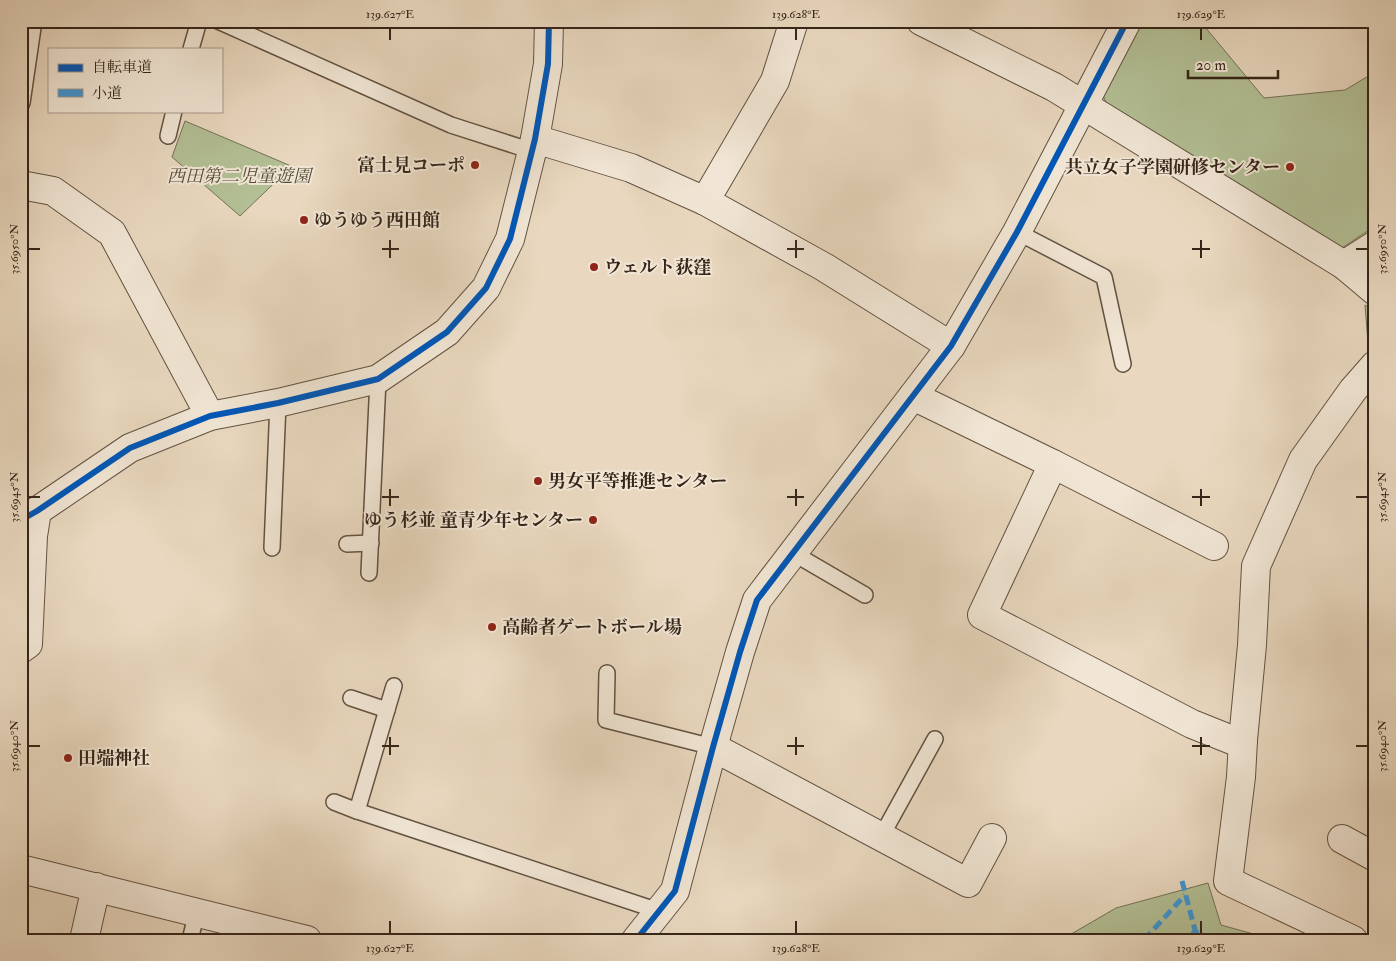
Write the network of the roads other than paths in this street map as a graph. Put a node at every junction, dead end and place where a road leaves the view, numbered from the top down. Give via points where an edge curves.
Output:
1 (34, 21) edge
2 (199, 21) edge
3 (218, 21) edge
4 (549, 21) edge
5 (794, 21) edge
6 (921, 21) edge
7 (1127, 21) edge
8 (191, 48) edge
9 (22, 103) edge
10 (1082, 105) junction
11 (174, 112) edge
12 (168, 136) dead end
13 (533, 145) junction
14 (21, 185) edge
15 (705, 201) junction
16 (1017, 232) junction
17 (1375, 245) edge
18 (1344, 265) junction
19 (1375, 291) edge
20 (951, 346) junction
21 (1123, 364) dead end
22 (1375, 365) edge
23 (378, 379) junction
24 (913, 396) junction
25 (278, 402) junction
26 (210, 416) junction
27 (1053, 464) junction
28 (29, 516) edge
29 (370, 543) junction
30 (347, 544) dead end
31 (1214, 546) dead end
32 (272, 548) dead end
33 (793, 553) junction
34 (369, 574) dead end
35 (865, 595) dead end
36 (21, 649) edge
37 (607, 673) dead end
38 (394, 686) dead end
39 (351, 698) dead end
40 (387, 710) junction
41 (935, 739) dead end
42 (1243, 740) junction
43 (713, 747) junction
44 (334, 802) dead end
45 (357, 811) junction
46 (881, 837) junction
47 (992, 838) dead end
48 (1342, 839) dead end
49 (1375, 857) edge
50 (21, 869) edge
51 (96, 887) junction
52 (659, 911) junction
53 (197, 912) junction
54 (299, 939) edge
55 (84, 940) edge
56 (190, 940) edge
57 (636, 940) edge
58 (1353, 940) edge

1 - 9 lane
2 - 8 lane
3 - 13 lane via 451,125
4 - 13 street via 548,64
5 - 15 street via 775,81
6 - 10 street via 1054,87
7 - 10 street
10 - 16 street
10 - 18 street
11 - 12 lane
13 - 15 street via 631,168
13 - 23 street via 510,239 486,288 447,332
14 - 26 street via 53,191 112,233
15 - 20 street via 824,267
16 - 20 street
16 - 21 lane via 1104,277
17 - 18 street
18 - 19 street
20 - 24 street
22 - 42 street via 1303,460 1256,566
23 - 25 street
23 - 29 lane
24 - 27 street
24 - 33 street
25 - 26 street
25 - 32 lane
26 - 28 street via 130,448
27 - 31 street
27 - 42 street via 982,615 1192,724 1232,740
28 - 36 street via 32,544 28,644
29 - 30 lane
29 - 34 lane
33 - 35 lane
33 - 43 street via 757,600
37 - 43 lane via 606,720
38 - 40 lane
39 - 40 lane
40 - 45 lane
41 - 46 lane
42 - 58 street via 1228,882
43 - 46 street
43 - 52 street via 675,891
44 - 45 lane
45 - 52 lane
46 - 47 street via 968,883
48 - 49 street
50 - 51 street
51 - 53 street
51 - 55 street
52 - 57 street
53 - 54 street
53 - 56 lane

